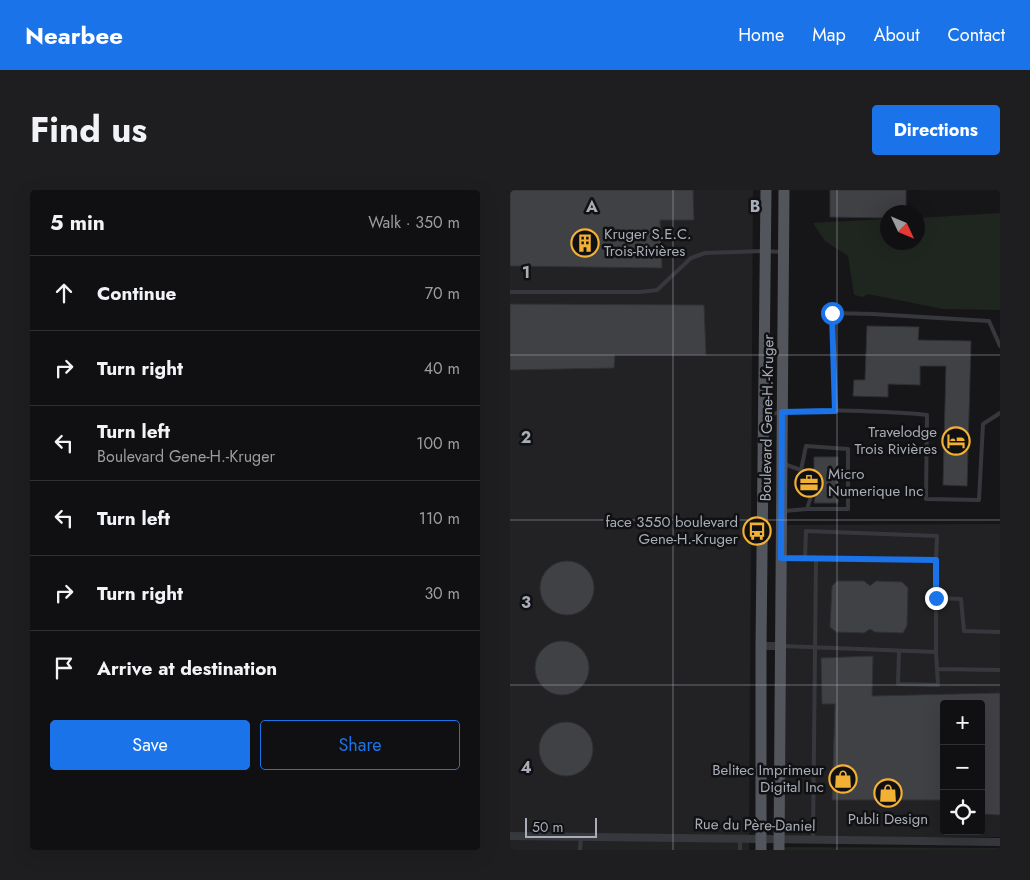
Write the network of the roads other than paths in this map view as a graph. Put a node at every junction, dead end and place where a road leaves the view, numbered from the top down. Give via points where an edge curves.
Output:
1 (766, 190) edge
2 (784, 190) edge
3 (765, 252) junction
4 (784, 252) junction
5 (510, 292) edge
6 (1000, 346) edge
7 (835, 411) junction
8 (782, 412) junction
9 (1000, 413) edge
10 (764, 415) junction
11 (782, 464) junction
12 (801, 470) junction
13 (807, 509) junction
14 (782, 511) junction
15 (781, 558) junction
16 (806, 558) junction
17 (816, 558) junction
18 (936, 560) junction
19 (936, 598) junction
20 (1000, 632) edge
21 (761, 646) junction
22 (780, 646) junction
23 (815, 648) junction
24 (899, 651) junction
25 (936, 652) junction
26 (938, 669) junction
27 (1000, 670) edge
28 (510, 836) edge
29 (581, 837) junction
30 (740, 839) junction
31 (813, 840) junction
32 (1000, 842) edge
33 (761, 845) edge
34 (779, 845) edge
35 (580, 850) edge
36 (740, 850) edge

1 - 3 main road, Boulevard Gene-H.-Kruger
2 - 4 main road, Boulevard Gene-H.-Kruger
3 - 4 lane
3 - 5 lane via 705,253 691,258 657,290
3 - 10 main road, Boulevard Gene-H.-Kruger
4 - 8 main road, Boulevard Gene-H.-Kruger
6 - 7 lane via 989,321 832,313
7 - 8 lane
7 - 9 lane via 927,415 926,499 970,500 979,500 983,424
8 - 10 lane
8 - 11 main road, Boulevard Gene-H.-Kruger
10 - 21 main road, Boulevard Gene-H.-Kruger
11 - 12 lane
11 - 14 main road, Boulevard Gene-H.-Kruger
12 - 13 lane via 812,493
12 - 13 lane via 806,446 848,449 848,509
13 - 14 lane
14 - 15 main road, Boulevard Gene-H.-Kruger
15 - 16 lane
15 - 22 main road, Boulevard Gene-H.-Kruger
16 - 17 lane
16 - 18 lane via 806,532 937,536
17 - 18 lane
17 - 23 lane
18 - 19 lane
19 - 20 lane via 962,599 964,631
19 - 25 lane
21 - 22 street
21 - 33 main road, Boulevard Gene-H.-Kruger
22 - 23 lane
22 - 34 main road, Boulevard Gene-H.-Kruger
23 - 24 lane
23 - 31 lane
24 - 25 lane
24 - 26 lane via 898,684 938,685
25 - 26 lane
26 - 27 lane
28 - 29 street, Rue du Père-Daniel
29 - 30 street, Rue du Père-Daniel
29 - 35 lane
30 - 33 street, Rue du Père-Daniel
30 - 36 lane
31 - 32 street, Rue du Père-Daniel
31 - 34 street, Rue du Père-Daniel
33 - 34 street, Rue du Père-Daniel

